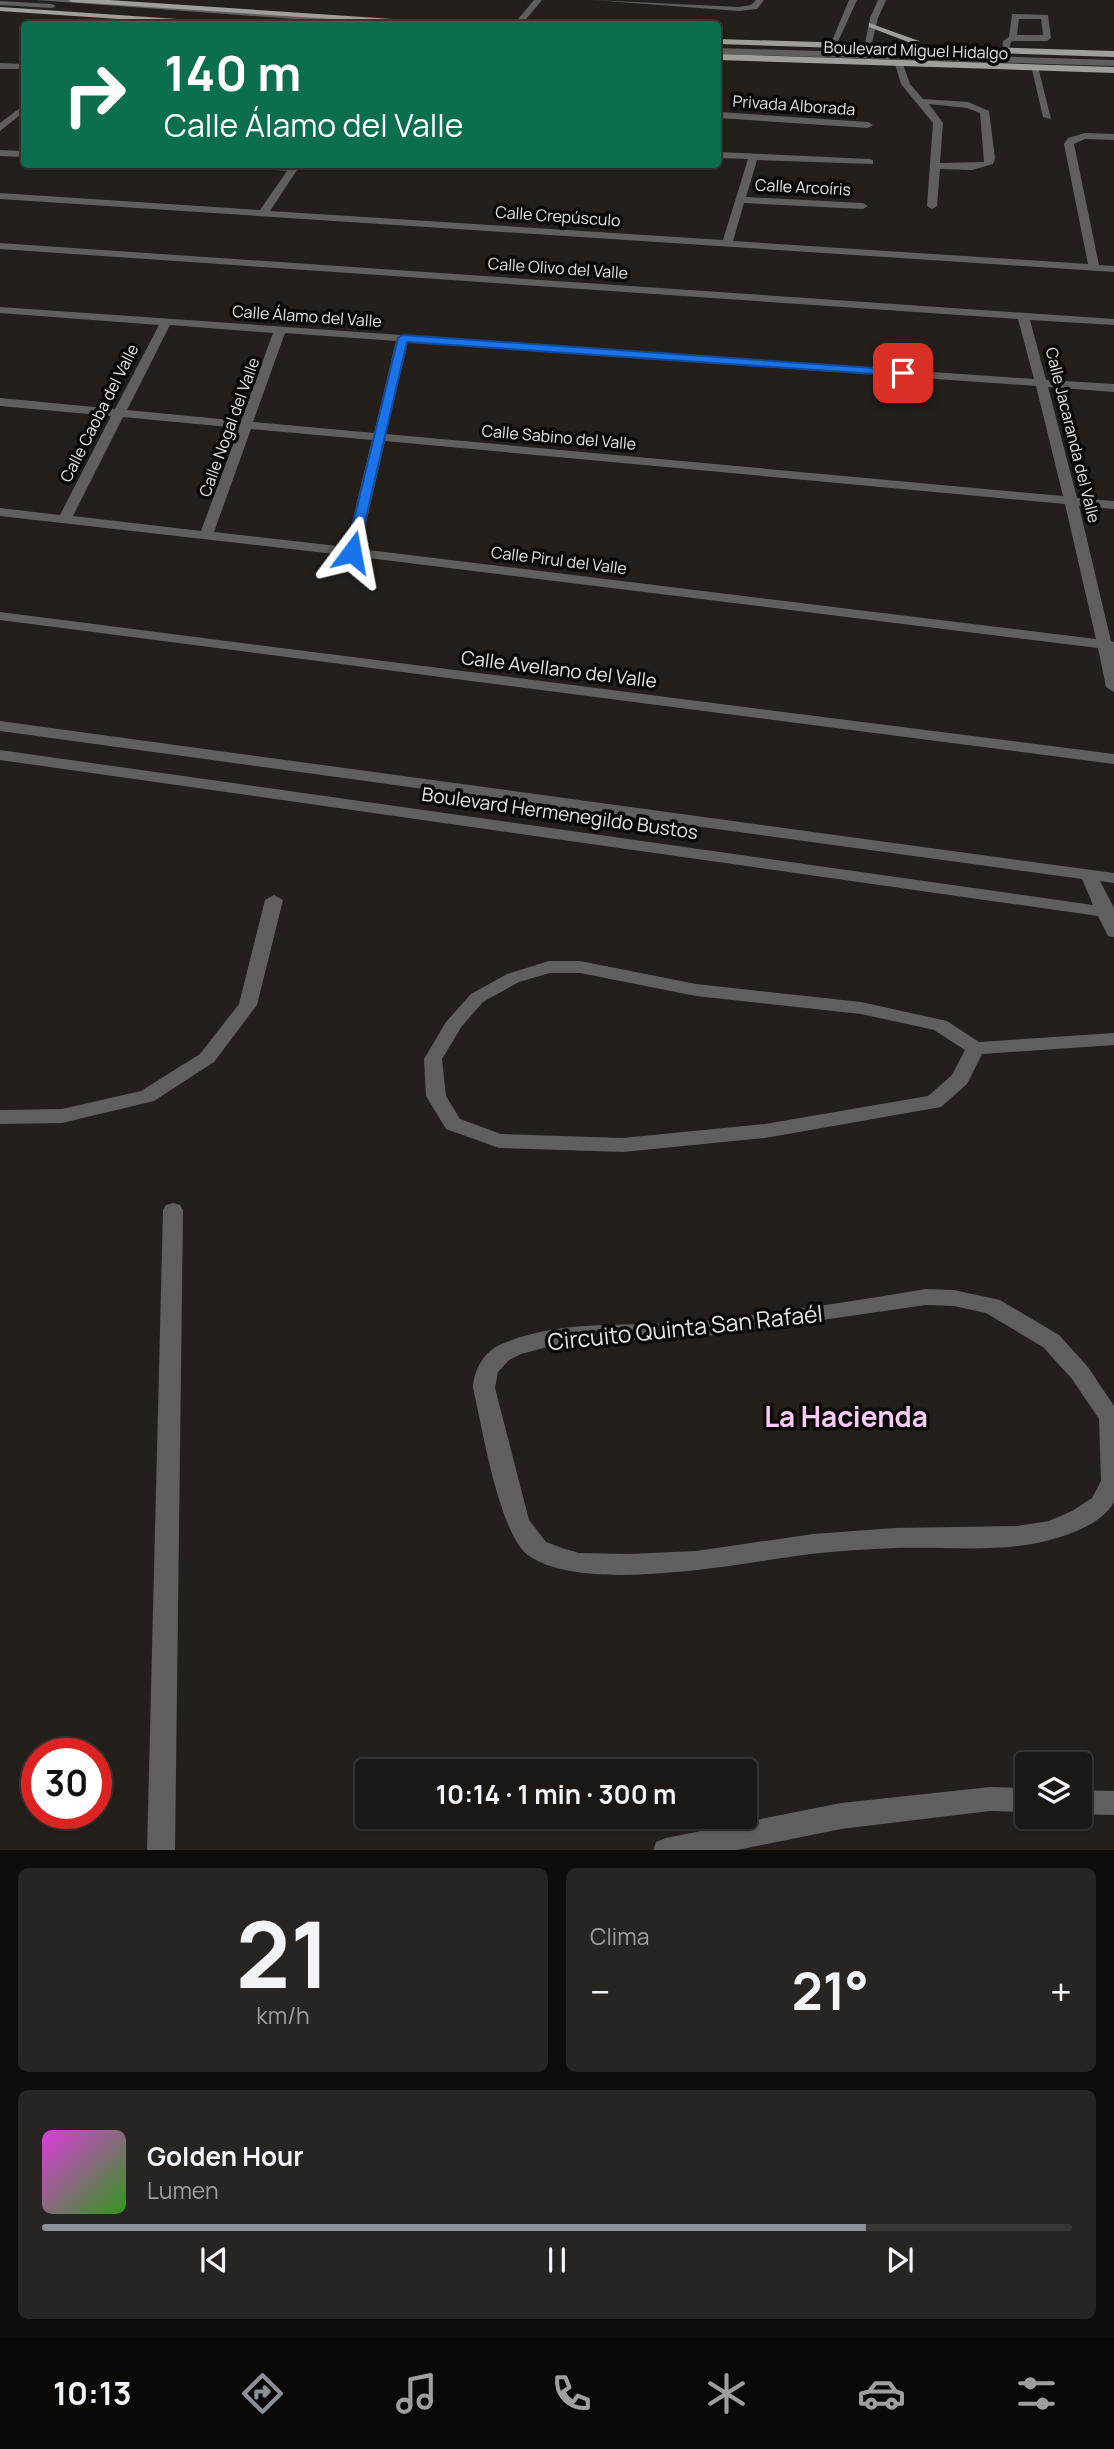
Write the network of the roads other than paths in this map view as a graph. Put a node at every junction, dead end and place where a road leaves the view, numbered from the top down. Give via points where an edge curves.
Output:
1 (40, 0) edge
2 (72, 0) edge
3 (538, 0) edge
4 (597, 0) edge
5 (760, 0) edge
6 (853, 0) edge
7 (882, 0) edge
8 (0, 3) edge
9 (0, 9) edge
10 (119, 21) edge
11 (282, 21) edge
12 (349, 21) edge
13 (392, 21) edge
14 (520, 21) edge
15 (872, 25) junction
16 (1013, 38) junction
17 (721, 42) edge
18 (773, 44) junction
19 (832, 46) junction
20 (867, 47) junction
21 (940, 49) junction
22 (721, 51) edge
23 (1004, 51) junction
24 (721, 57) edge
25 (1114, 59) edge
26 (899, 64) junction
27 (0, 66) edge
28 (21, 67) edge
29 (1034, 67) junction
30 (1114, 70) edge
31 (919, 101) junction
32 (21, 112) edge
33 (721, 116) edge
34 (1048, 117) dead end
35 (868, 125) dead end
36 (0, 128) edge
37 (1114, 137) edge
38 (0, 153) edge
39 (21, 154) edge
40 (721, 155) edge
41 (753, 157) junction
42 (870, 162) dead end
43 (936, 166) junction
44 (294, 168) edge
45 (0, 195) edge
46 (742, 200) junction
47 (863, 206) dead end
48 (932, 206) dead end
49 (264, 212) junction
50 (727, 244) junction
51 (0, 246) edge
52 (1094, 267) junction
53 (1114, 268) edge
54 (0, 310) edge
55 (1023, 316) junction
56 (1114, 321) edge
57 (166, 322) junction
58 (281, 330) junction
59 (403, 338) junction
60 (1042, 383) junction
61 (1114, 388) edge
62 (0, 402) edge
63 (120, 413) junction
64 (248, 424) junction
65 (378, 438) junction
66 (1072, 502) junction
67 (1114, 505) edge
68 (0, 512) edge
69 (64, 520) junction
70 (206, 536) junction
71 (352, 552) junction
72 (0, 616) edge
73 (1110, 646) edge
74 (1114, 687) edge
75 (0, 726) edge
76 (0, 755) edge
77 (1114, 759) edge
78 (1088, 874) junction
79 (1114, 878) edge
80 (274, 900) dead end
81 (1109, 912) edge
82 (1114, 932) edge
83 (1114, 1039) edge
84 (975, 1048) junction
85 (0, 1117) edge
86 (173, 1210) dead end
87 (1112, 1418) edge
88 (1015, 1800) edge
89 (1092, 1802) edge
90 (1114, 1803) edge
91 (161, 1850) edge
92 (666, 1850) edge

1 - 12 street
2 - 13 main road
3 - 14 street
4 - 5 street via 739,9 754,7
6 - 19 street
7 - 15 street
8 - 11 street
9 - 10 main road
15 - 20 street
15 - 21 main road
16 - 16 street via 1015,16 1045,17 1048,38
16 - 23 street
17 - 18 main road, Boulevard Miguel Hidalgo
18 - 19 main road, Boulevard Miguel Hidalgo
18 - 25 street via 838,52
19 - 20 main road, Boulevard Miguel Hidalgo
20 - 21 main road, Boulevard Miguel Hidalgo
21 - 23 main road, Boulevard Miguel Hidalgo
22 - 25 street
23 - 25 main road, Boulevard Miguel Hidalgo
24 - 26 main road, Boulevard Miguel Hidalgo
26 - 29 main road, Boulevard Miguel Hidalgo
26 - 31 street via 905,86
27 - 28 street
29 - 30 main road, Boulevard Miguel Hidalgo
29 - 34 street
31 - 43 street via 938,123
31 - 43 street via 984,111 988,164
32 - 36 street
33 - 35 street, Privada Alborada
37 - 52 street via 1079,136 1069,144
38 - 39 street
40 - 41 street
41 - 42 street
41 - 46 street
43 - 48 street
44 - 49 street
45 - 49 street, Calle Crepúsculo
46 - 47 street, Calle Arcoíris
46 - 50 street
49 - 50 street, Calle Crepúsculo
50 - 52 street, Calle Crepúsculo
51 - 55 street, Calle Olivo del Valle
52 - 53 street, Calle Crepúsculo
54 - 57 street, Calle Álamo del Valle
55 - 56 street, Calle Olivo del Valle
55 - 60 street, Calle Jacaranda del Valle
57 - 58 street, Calle Álamo del Valle
57 - 63 street, Calle Caoba del Valle
58 - 59 street, Calle Álamo del Valle
58 - 64 street, Calle Nogal del Valle
59 - 60 street, Calle Álamo del Valle
59 - 65 street
60 - 61 street, Calle Álamo del Valle
60 - 66 street, Calle Jacaranda del Valle
62 - 63 street, Calle Sabino del Valle
63 - 64 street, Calle Sabino del Valle
63 - 69 street, Calle Caoba del Valle
64 - 65 street, Calle Sabino del Valle
64 - 70 street, Calle Nogal del Valle
65 - 66 street, Calle Sabino del Valle
65 - 71 street
66 - 67 street, Calle Sabino del Valle
66 - 73 street, Calle Jacaranda del Valle
68 - 69 street, Calle Pirul del Valle
69 - 70 street, Calle Pirul del Valle
70 - 71 street, Calle Pirul del Valle
71 - 73 street, Calle Pirul del Valle
72 - 77 street, Calle Avellano del Valle
73 - 74 street, Calle Jacaranda del Valle
75 - 78 street, Boulevard Hermenegildo Bustos
76 - 81 street, Boulevard Hermenegildo Bustos
78 - 79 street, Boulevard Hermenegildo Bustos
78 - 81 street
80 - 85 street via 248,1005 207,1058 147,1096 62,1116
81 - 82 street
83 - 84 street
84 - 84 street via 940,1025 861,1008 696,990 580,967 549,967 513,978 478,998 455,1022 433,1059 436,1096 453,1124 499,1141 622,1145 765,1131 934,1102 960,1079
86 - 91 street
87 - 87 street, Circuito Quinta San Rafaél via 1113,1482 1100,1505 1051,1530 1017,1536 813,1544 695,1561 579,1563 538,1549 517,1521 484,1378 496,1358 510,1350 565,1336 769,1323 926,1297 954,1297 992,1306 1051,1341
88 - 92 street via 841,1816
89 - 90 street

